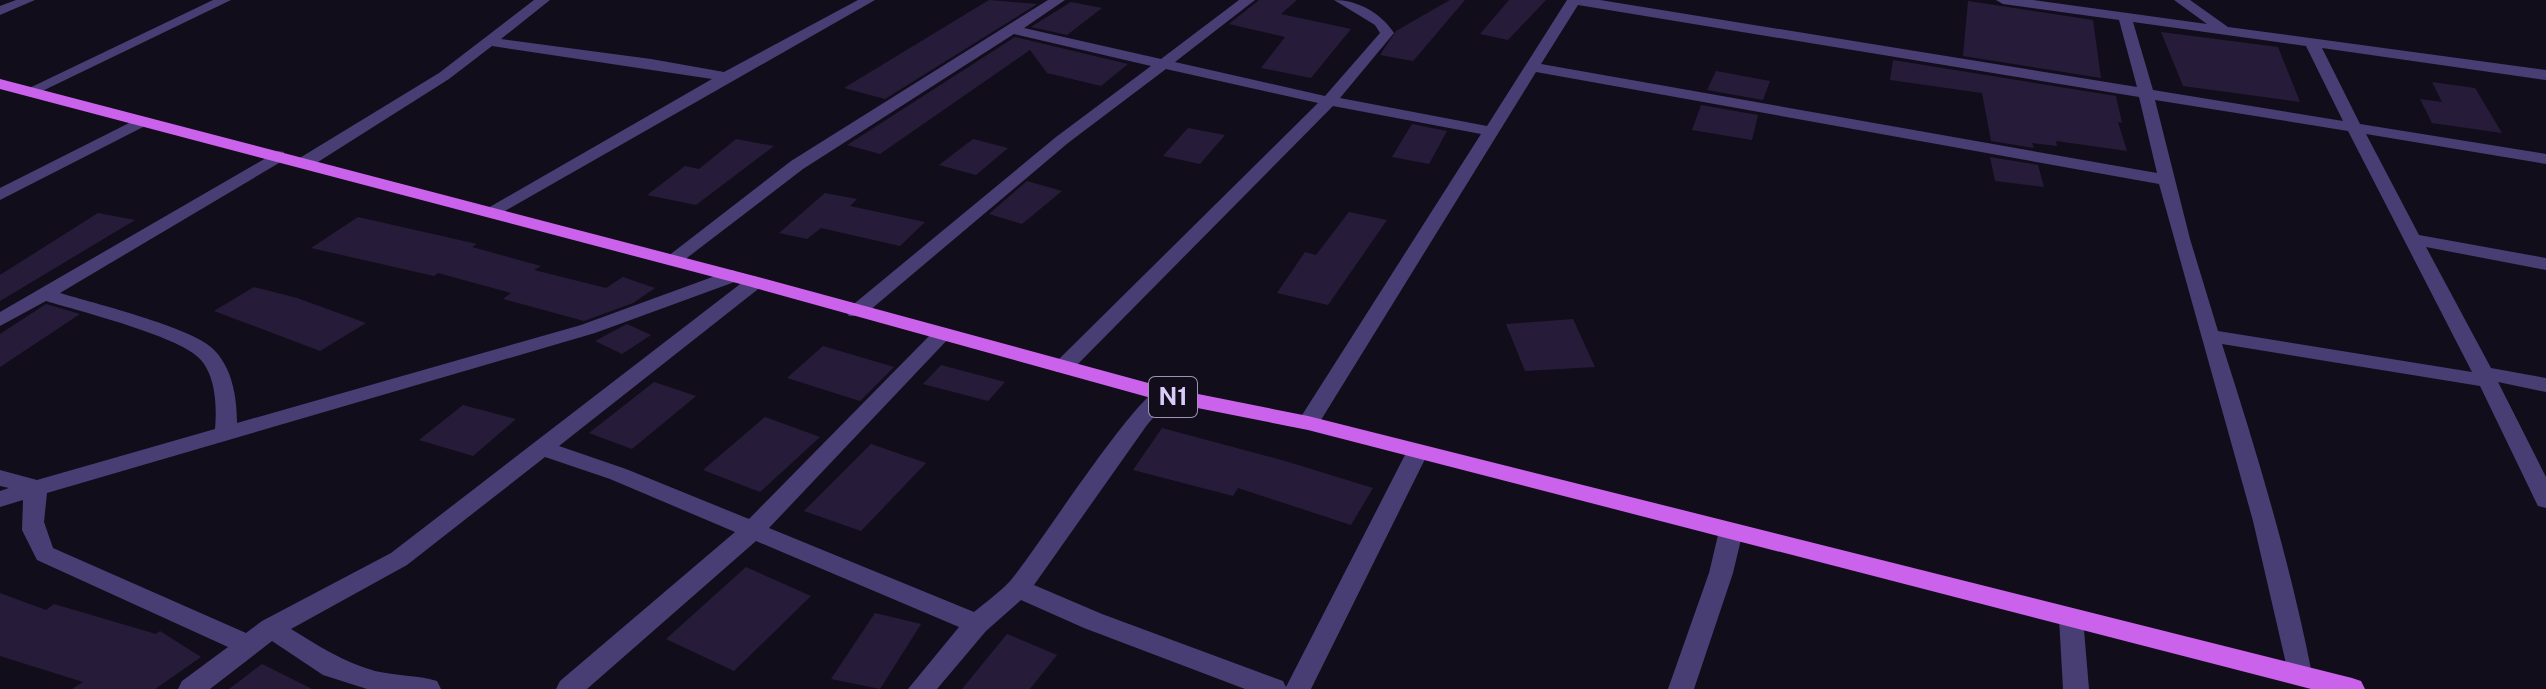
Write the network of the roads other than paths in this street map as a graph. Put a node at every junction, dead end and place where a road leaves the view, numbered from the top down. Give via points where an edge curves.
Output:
1 (28, 0) edge
2 (224, 0) edge
3 (543, 0) edge
4 (868, 0) edge
5 (1058, 0) edge
6 (1248, 0) edge
7 (1341, 0) edge
8 (1574, 0) edge
9 (2003, 0) edge
10 (2181, 0) edge
11 (0, 11) edge
12 (2125, 18) junction
13 (1009, 29) junction
14 (2225, 31) junction
15 (492, 42) junction
16 (2312, 43) junction
17 (1165, 64) junction
18 (1534, 67) junction
19 (2546, 75) edge
20 (726, 77) junction
21 (0, 84) edge
22 (29, 92) junction
23 (2149, 94) junction
24 (1329, 101) junction
25 (141, 122) junction
26 (2353, 127) junction
27 (1490, 131) junction
28 (278, 156) junction
29 (2546, 159) edge
30 (304, 163) junction
31 (2165, 180) junction
32 (0, 195) edge
33 (490, 212) junction
34 (2412, 239) junction
35 (672, 260) junction
36 (2546, 264) edge
37 (744, 279) junction
38 (44, 294) junction
39 (856, 312) junction
40 (0, 320) edge
41 (943, 333) junction
42 (2211, 336) junction
43 (1063, 367) junction
44 (2486, 377) junction
45 (2546, 385) edge
46 (1162, 394) junction
47 (1308, 423) junction
48 (226, 433) junction
49 (543, 448) junction
50 (1418, 451) junction
51 (0, 478) edge
52 (37, 488) junction
53 (0, 499) edge
54 (2546, 500) edge
55 (753, 530) junction
56 (1731, 531) junction
57 (1018, 588) junction
58 (2071, 618) junction
59 (977, 624) junction
60 (271, 628) junction
61 (249, 645) junction
62 (2299, 674) junction
63 (191, 689) edge
64 (428, 689) edge
65 (569, 689) edge
66 (921, 689) edge
67 (1274, 689) edge
68 (1298, 689) edge
69 (1681, 689) edge
70 (2076, 689) edge
71 (2352, 689) edge

1 - 11 street
2 - 22 street
3 - 15 street
4 - 20 street
5 - 13 street
6 - 17 street
7 - 24 street via 1380,22 1387,33
8 - 18 street
8 - 23 street
9 - 12 street
10 - 14 street
12 - 14 street
12 - 23 street
13 - 17 street
13 - 35 street via 797,165
14 - 16 street
15 - 20 street
15 - 30 street
16 - 19 street
16 - 26 street
17 - 24 street
17 - 39 street via 1062,140
18 - 27 street
18 - 31 street
20 - 33 street
21 - 22 main road, N1
22 - 25 main road, N1
23 - 26 street
23 - 31 street
24 - 27 street
24 - 43 street
25 - 28 main road, N1
25 - 32 street
26 - 29 street
26 - 34 street
27 - 47 street
28 - 30 main road, N1
28 - 38 street
30 - 33 main road, N1
31 - 42 street
33 - 35 main road, N1
34 - 36 street
34 - 44 street
35 - 37 main road, N1
37 - 39 main road, N1
37 - 48 street
37 - 49 street
38 - 40 street
38 - 48 street via 198,345 225,389
39 - 41 main road, N1
41 - 43 main road, N1
41 - 55 street
42 - 44 street
42 - 62 street via 2282,588
43 - 46 main road, N1
44 - 45 street
44 - 54 street
46 - 47 main road, N1
46 - 57 street
47 - 50 main road, N1
48 - 52 street
49 - 55 street
49 - 60 street via 399,559
50 - 56 main road, N1
50 - 68 street
51 - 52 street
52 - 53 street
52 - 61 street via 30,516 45,554
55 - 59 street
55 - 65 street
56 - 58 main road, N1
56 - 69 street
57 - 59 street
57 - 67 street
58 - 62 main road, N1
58 - 70 street
59 - 66 street
60 - 61 street
60 - 64 street via 332,668
61 - 63 street
62 - 71 main road, N1

